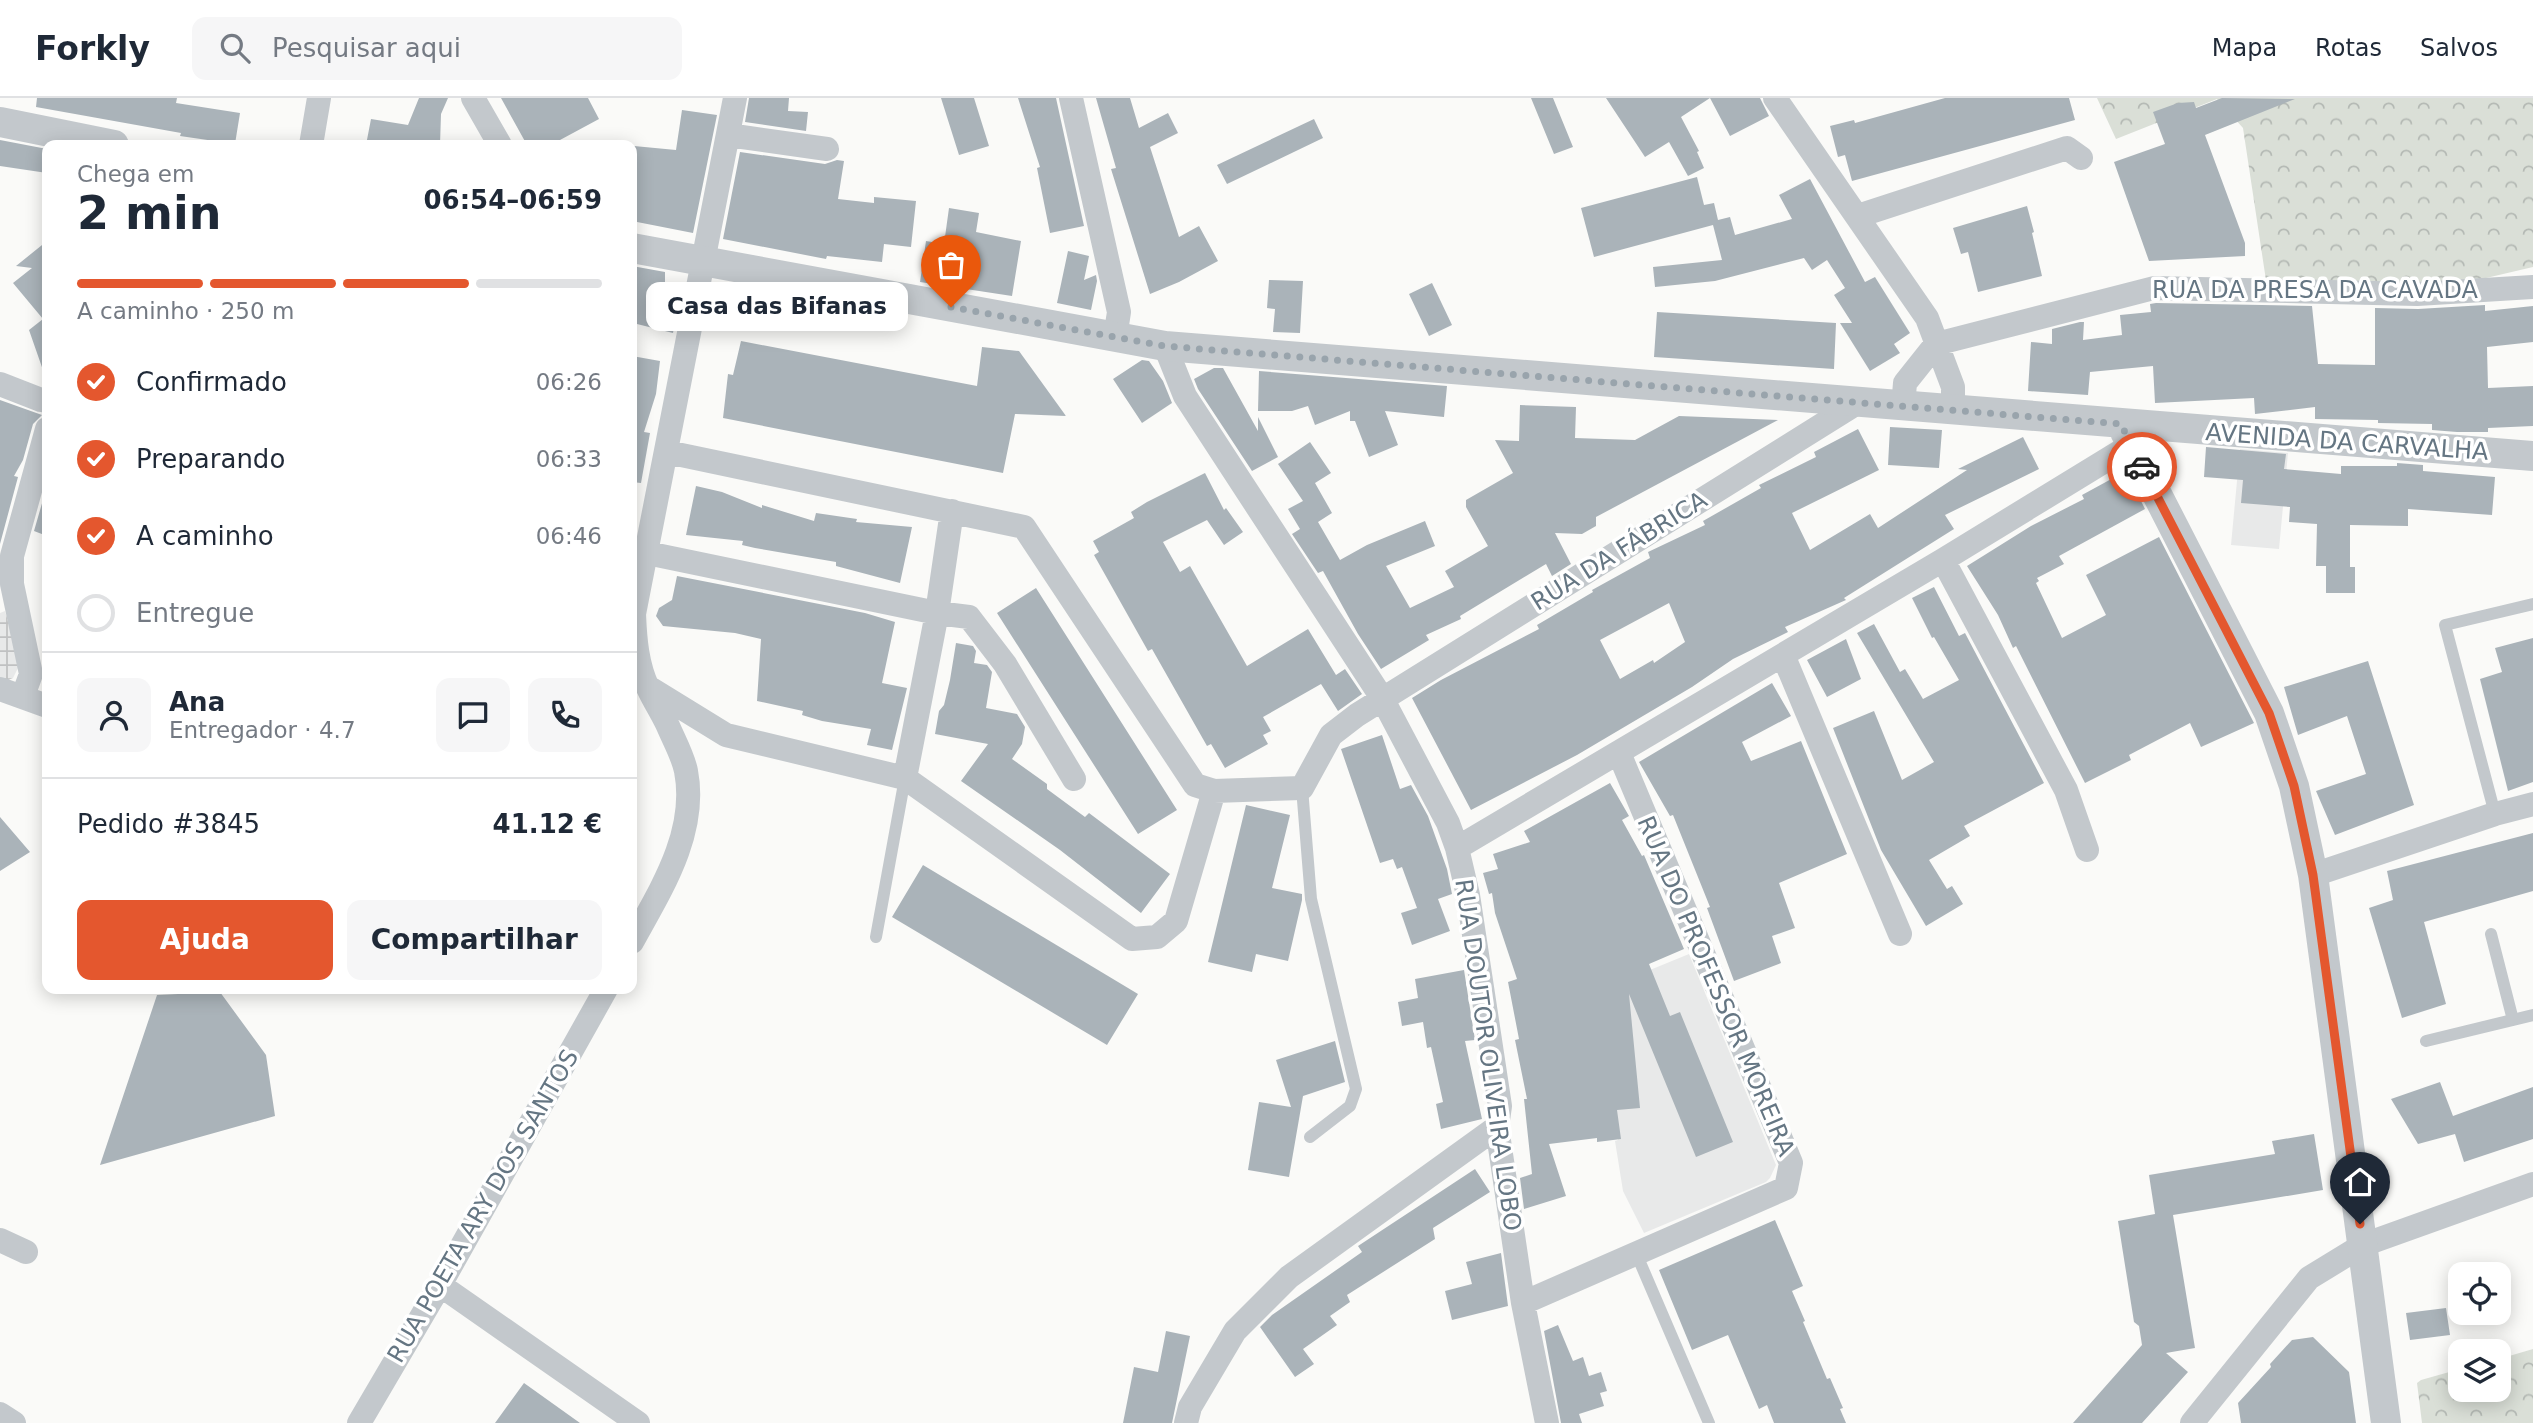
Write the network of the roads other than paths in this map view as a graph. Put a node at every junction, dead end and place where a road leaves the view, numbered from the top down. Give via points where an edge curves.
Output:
1 (319, 98) edge
2 (473, 98) edge
3 (735, 98) edge
4 (1071, 98) edge
5 (1775, 98) edge
6 (0, 122) edge
7 (728, 135) junction
8 (89, 140) edge
9 (312, 140) edge
10 (497, 140) edge
11 (827, 149) dead end
12 (2081, 158) dead end
13 (1858, 216) junction
14 (637, 249) edge
15 (704, 262) junction
16 (2533, 287) edge
17 (1115, 338) junction
18 (1937, 344) junction
19 (1164, 346) junction
20 (0, 384) edge
21 (42, 401) edge
22 (1857, 403) junction
23 (1903, 407) junction
24 (1953, 411) junction
25 (2126, 435) junction
26 (42, 447) edge
27 (667, 452) junction
28 (2533, 456) edge
29 (952, 511) junction
30 (647, 553) junction
31 (1943, 560) junction
32 (637, 600) edge
33 (2533, 604) edge
34 (937, 613) junction
35 (1783, 655) junction
36 (637, 661) edge
37 (639, 679) edge
38 (12, 692) edge
39 (1382, 698) junction
40 (42, 704) edge
41 (1619, 753) junction
42 (905, 778) junction
43 (1074, 779) dead end
44 (1302, 789) junction
45 (1214, 791) junction
46 (2533, 804) edge
47 (2495, 814) junction
48 (1457, 848) junction
49 (2087, 850) dead end
50 (2313, 875) junction
51 (637, 933) edge
52 (1900, 934) dead end
53 (2491, 934) dead end
54 (876, 937) dead end
55 (603, 994) edge
56 (2533, 1015) edge
57 (2513, 1020) junction
58 (2426, 1041) dead end
59 (1497, 1127) junction
60 (1310, 1137) dead end
61 (2533, 1184) edge
62 (0, 1240) edge
63 (2363, 1245) junction
64 (26, 1252) dead end
65 (1636, 1253) junction
66 (440, 1285) junction
67 (1523, 1303) junction
68 (0, 1414) edge
69 (628, 1420) edge
70 (14, 1423) edge
71 (359, 1423) edge
72 (1186, 1423) edge
73 (1547, 1423) edge
74 (1709, 1423) edge
75 (2192, 1423) edge
76 (2386, 1423) edge

1 - 9 street
2 - 10 street
3 - 7 street
4 - 17 street via 1119,312
5 - 13 street
6 - 8 street
7 - 11 street
7 - 15 street
12 - 13 street via 2067,148
13 - 18 street via 1927,318
14 - 15 street, AVENIDA DA CARVALHA
15 - 17 street, AVENIDA DA CARVALHA
15 - 27 street
16 - 18 street, RUA DA PRESA DA CAVADA via 2417,294 2154,288
17 - 19 street, AVENIDA DA CARVALHA
18 - 23 street via 1905,383
18 - 24 street via 1952,387
19 - 22 street, AVENIDA DA CARVALHA
19 - 39 street, RUA DOUTOR OLIVEIRA LOBO via 1185,396
20 - 21 street
22 - 23 street, AVENIDA DA CARVALHA
22 - 39 street, RUA DA FÁBRICA
23 - 24 street, AVENIDA DA CARVALHA
24 - 25 street, AVENIDA DA CARVALHA
25 - 28 street, AVENIDA DA CARVALHA
25 - 31 street
25 - 50 street via 2269,713 2294,786
26 - 38 street via 12,556 12,584 31,674
27 - 29 street
27 - 30 street
29 - 34 street
29 - 45 street via 1024,527 1195,785
30 - 32 street
30 - 34 street
31 - 35 street
31 - 49 street via 2066,790
33 - 47 lane via 2445,625
34 - 42 street
34 - 43 street via 969,617 1005,664
35 - 41 street
35 - 52 street
36 - 37 street
37 - 42 street via 726,735
37 - 51 street via 668,728 685,769 687,810 668,877
38 - 40 street
39 - 44 street, RUA DA FÁBRICA via 1331,735
39 - 48 street, RUA DOUTOR OLIVEIRA LOBO
41 - 48 street
41 - 65 street, RUA DO PROFESSOR MOREIRA via 1791,1163 1786,1188
42 - 45 street via 1132,939 1157,937 1176,920
42 - 54 lane
44 - 45 street
44 - 60 lane via 1311,900 1356,1088 1350,1107
46 - 47 street
47 - 50 street
48 - 59 street, RUA DOUTOR OLIVEIRA LOBO via 1500,1105
50 - 63 street
53 - 57 lane
55 - 66 street, RUA POETA ARY DOS SANTOS
56 - 57 lane
57 - 58 lane
59 - 67 street, RUA DOUTOR OLIVEIRA LOBO
59 - 72 street via 1289,1277 1235,1331 1189,1407
61 - 63 street
62 - 64 street
63 - 75 street via 2309,1278
63 - 76 street
65 - 67 street, RUA DO PROFESSOR MOREIRA
65 - 74 lane
66 - 69 street
66 - 71 street, RUA POETA ARY DOS SANTOS
67 - 73 street, RUA DOUTOR OLIVEIRA LOBO
68 - 70 street

